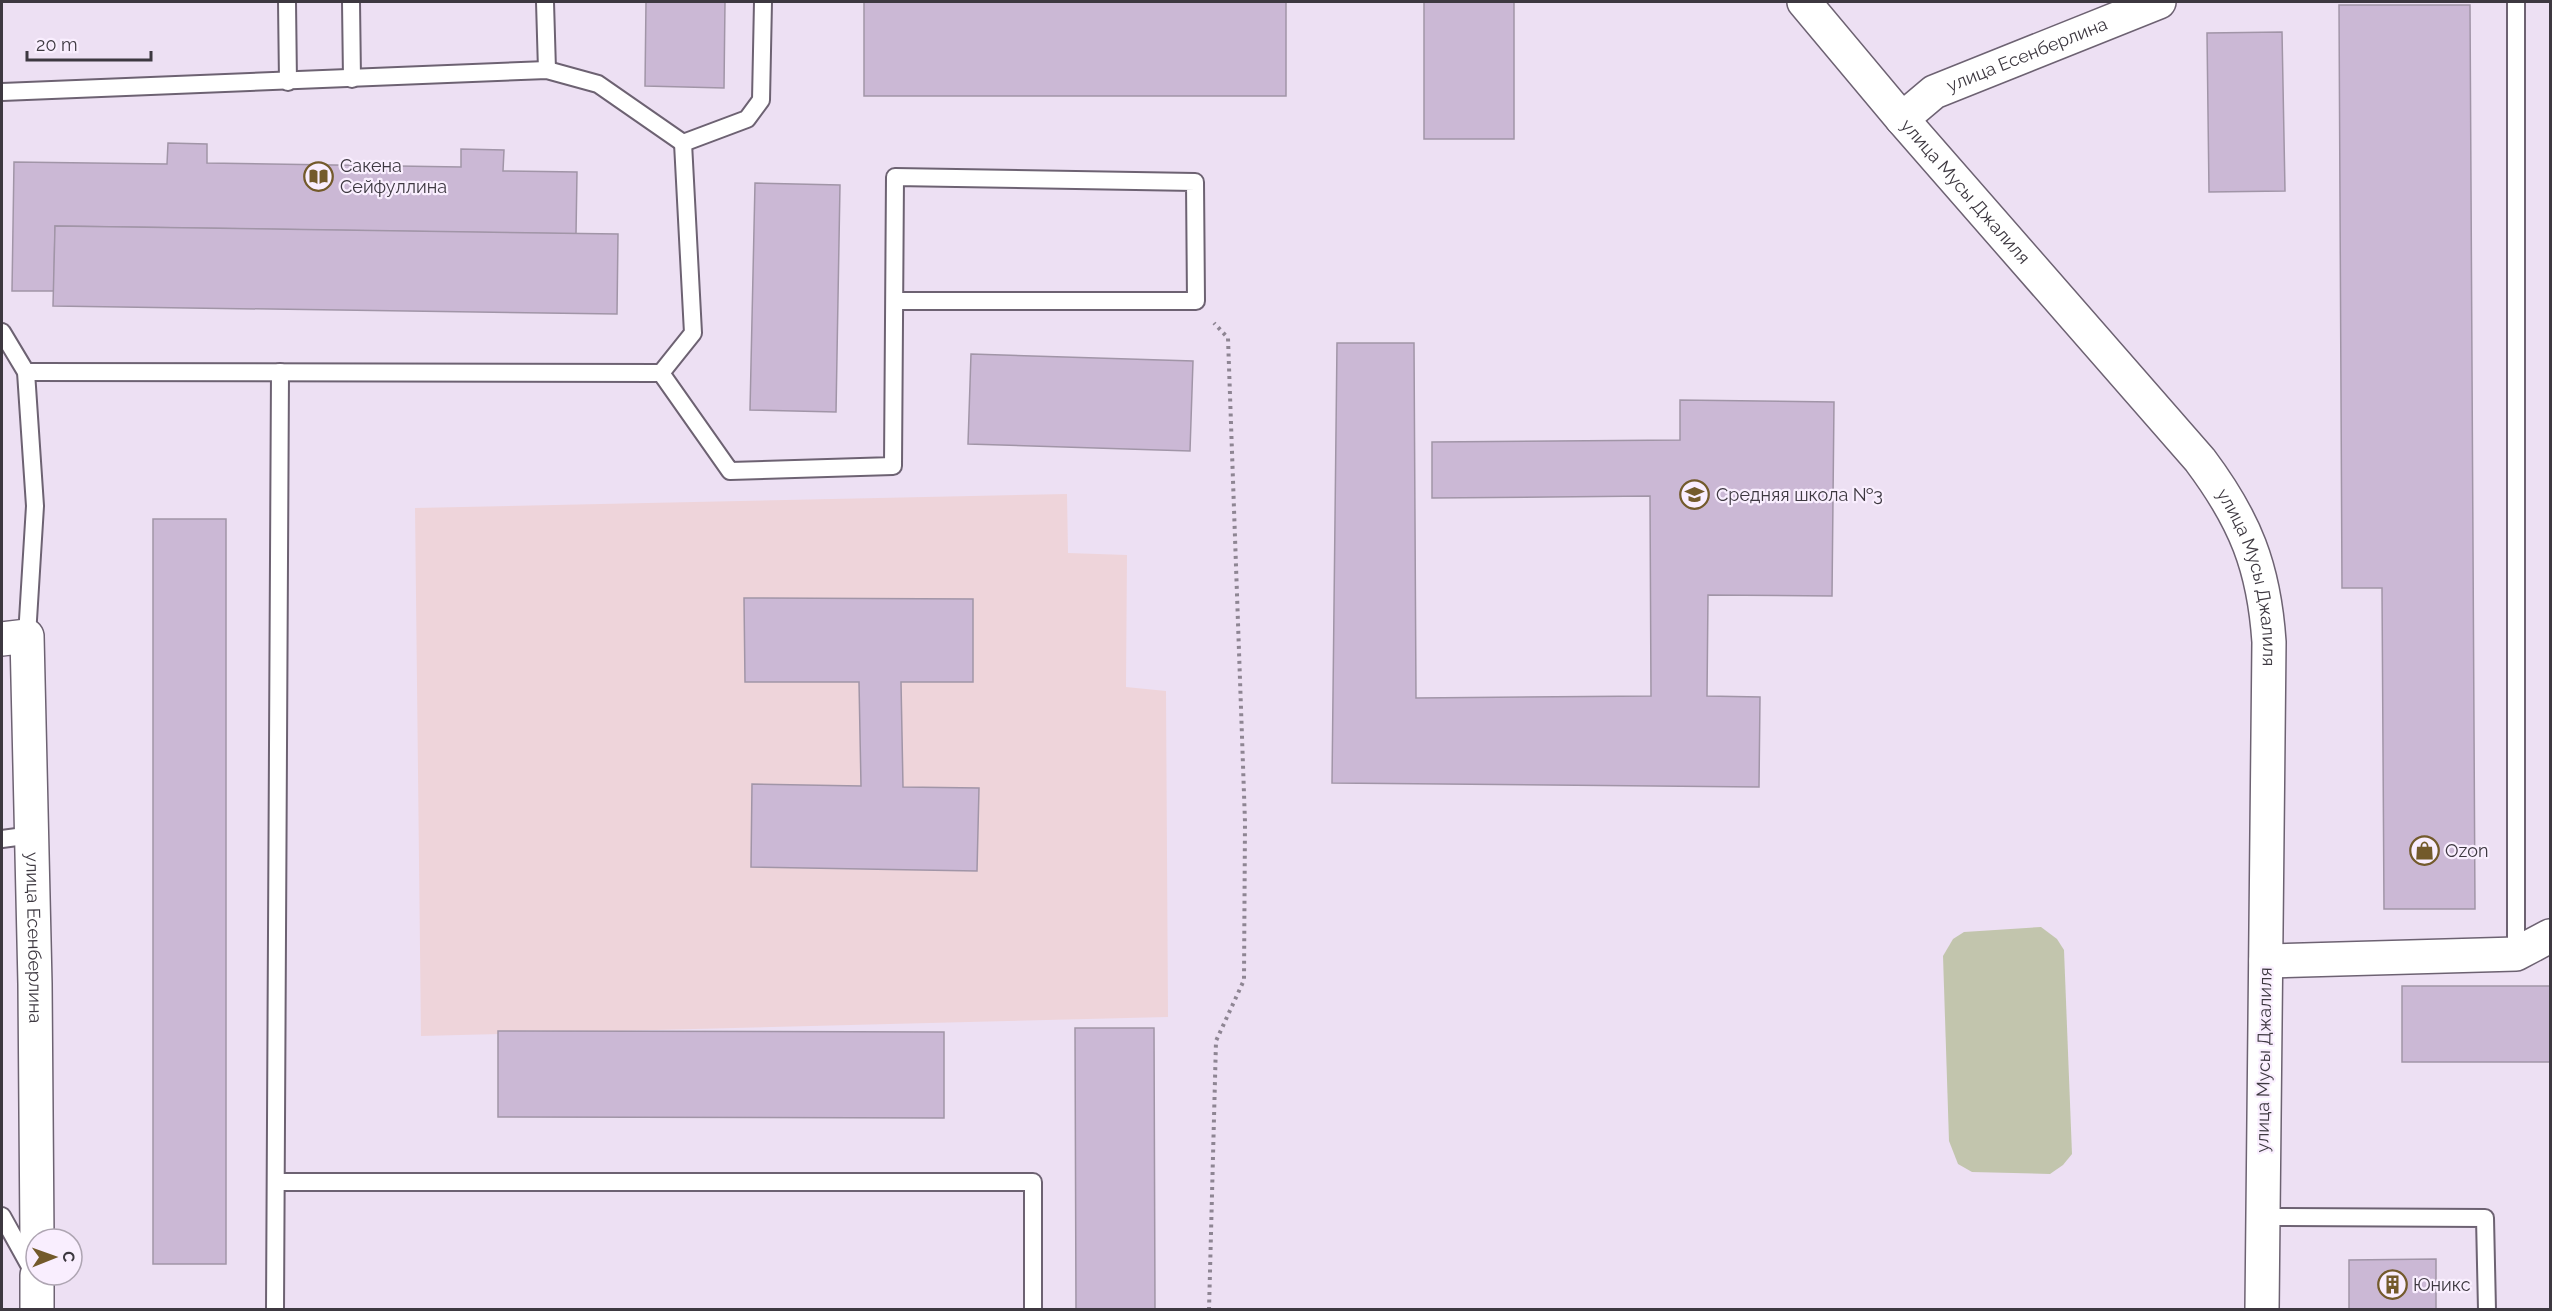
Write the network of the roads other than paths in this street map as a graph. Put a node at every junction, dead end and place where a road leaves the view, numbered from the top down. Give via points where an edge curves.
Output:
1 (287, 2) edge
2 (351, 2) edge
3 (545, 2) edge
4 (763, 2) edge
5 (1804, 2) edge
6 (2159, 2) edge
7 (2516, 2) edge
8 (547, 70) junction
9 (352, 79) junction
10 (288, 82) junction
11 (2, 92) edge
12 (1902, 119) junction
13 (683, 143) junction
14 (895, 301) junction
15 (2, 332) edge
16 (26, 372) junction
17 (280, 372) junction
18 (661, 373) junction
19 (14, 638) edge
20 (17, 837) edge
21 (2550, 936) edge
22 (2516, 954) junction
23 (2266, 961) junction
24 (276, 1182) junction
25 (2, 1216) edge
26 (2262, 1217) junction
27 (36, 1227) edge
28 (37, 1288) edge
29 (275, 1310) edge
30 (1033, 1310) edge
31 (2262, 1310) edge
32 (2487, 1310) edge

1 - 10 lane
2 - 9 lane
3 - 8 lane
4 - 13 lane via 761,100 747,119
5 - 12 street, улица Мусы Джалиля
6 - 12 street, улица Есенберлина via 1934,92
7 - 22 lane
8 - 9 lane
8 - 13 lane via 598,84
9 - 10 lane
10 - 11 lane
12 - 23 street, улица Мусы Джалиля via 2200,460 2244,530 2263,590 2269,642
13 - 18 lane via 693,333
14 - 14 lane via 895,177 1195,182 1196,301
14 - 18 lane via 893,466 730,471
15 - 16 lane
16 - 17 lane
16 - 19 lane via 35,506
17 - 18 lane
17 - 24 lane
19 - 20 street, улица Есенберлина
20 - 27 street, улица Есенберлина
21 - 22 street
22 - 23 street
23 - 26 street, улица Мусы Джалиля
24 - 29 lane
24 - 30 lane via 1033,1182
25 - 28 lane
26 - 31 street, улица Мусы Джалиля
26 - 32 lane via 2485,1218

